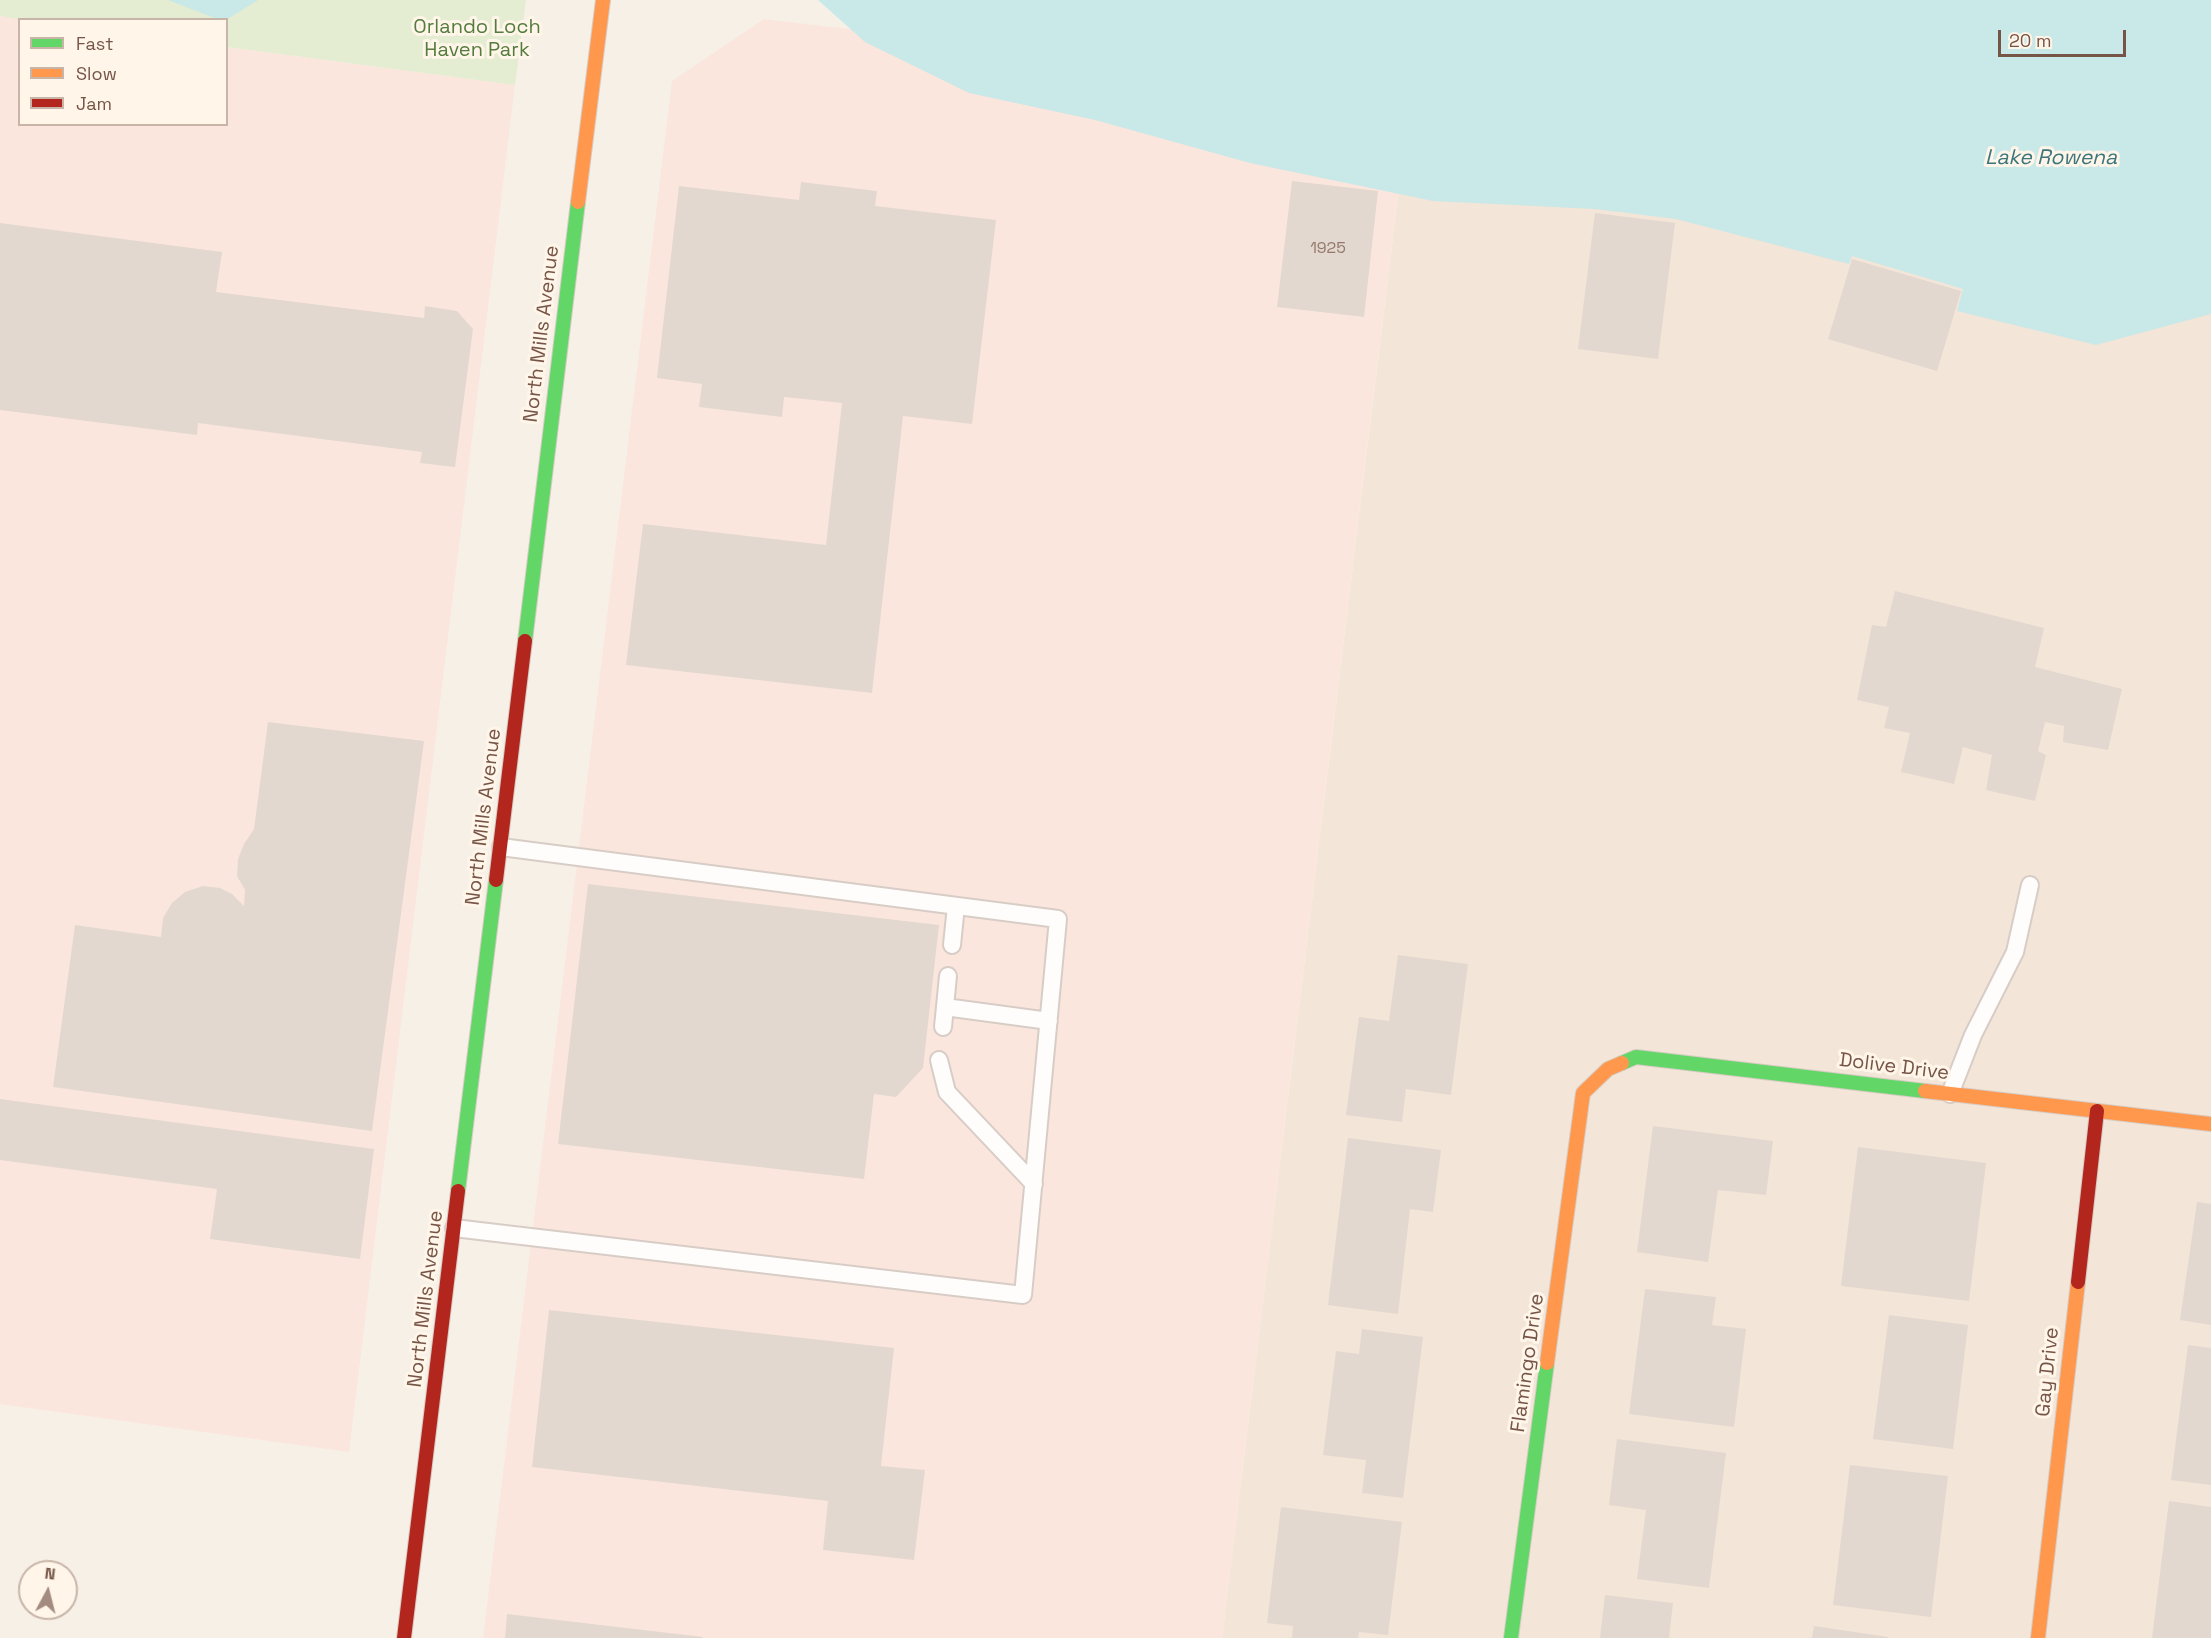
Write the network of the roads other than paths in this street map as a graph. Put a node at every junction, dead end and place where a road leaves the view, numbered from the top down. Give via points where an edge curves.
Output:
1 (603, 0) edge
2 (501, 848) junction
3 (2031, 885) dead end
4 (956, 906) junction
5 (952, 945) dead end
6 (948, 976) dead end
7 (945, 1007) junction
8 (1049, 1021) junction
9 (943, 1027) dead end
10 (939, 1060) dead end
11 (1583, 1093) joint
12 (1950, 1094) junction
13 (2097, 1111) junction
14 (2211, 1124) edge
15 (1034, 1184) junction
16 (454, 1228) junction
17 (404, 1638) edge
18 (1511, 1638) edge
19 (2038, 1638) edge

1 - 2 street, North Mills Avenue
2 - 4 lane
2 - 16 street, North Mills Avenue
3 - 12 lane via 2015,952 1973,1035
4 - 5 lane
4 - 8 lane via 1058,919
6 - 7 lane
7 - 8 lane
7 - 9 lane
8 - 15 lane
10 - 15 lane via 947,1092
11 - 12 street, Dolive Drive via 1608,1069 1636,1057
11 - 18 street, Flamingo Drive
12 - 13 street, Dolive Drive
13 - 14 street, Dolive Drive
13 - 19 street, Gay Drive
15 - 16 lane via 1023,1295
16 - 17 street, North Mills Avenue

